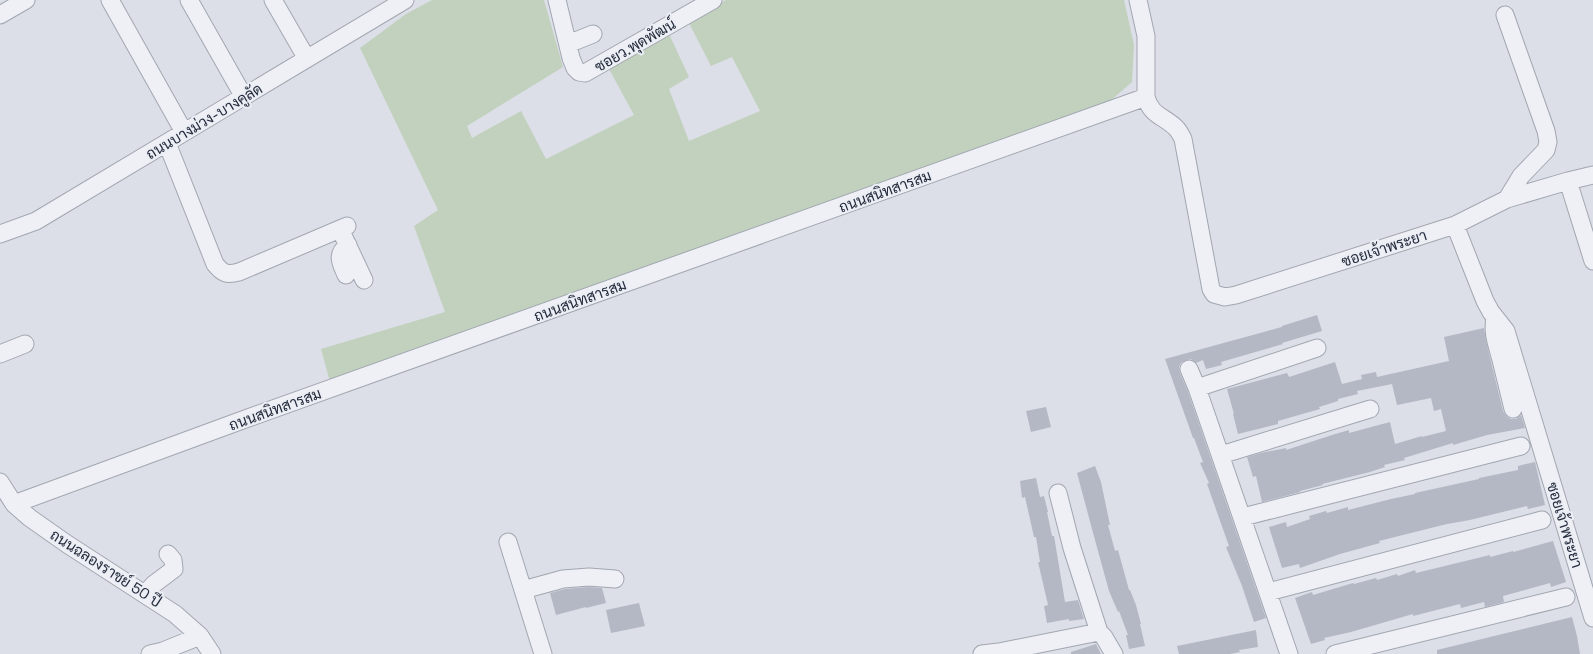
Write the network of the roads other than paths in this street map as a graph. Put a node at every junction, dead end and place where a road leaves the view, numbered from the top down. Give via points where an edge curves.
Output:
1 (26, 0) edge
2 (110, 0) edge
3 (189, 0) edge
4 (273, 0) edge
5 (405, 0) edge
6 (557, 0) edge
7 (713, 0) edge
8 (1138, 0) edge
9 (0, 15) edge
10 (1505, 15) dead end
11 (594, 34) dead end
12 (568, 44) junction
13 (307, 59) junction
14 (244, 97) junction
15 (1146, 97) junction
16 (184, 132) junction
17 (167, 143) junction
18 (1593, 175) edge
19 (1568, 181) junction
20 (1507, 199) junction
21 (1455, 225) junction
22 (4, 228) edge
23 (348, 245) junction
24 (1593, 261) edge
25 (346, 275) dead end
26 (364, 280) dead end
27 (25, 344) dead end
28 (1317, 348) dead end
29 (0, 354) edge
30 (1189, 369) dead end
31 (1515, 386) junction
32 (1197, 388) junction
33 (1370, 409) dead end
34 (1513, 409) dead end
35 (1521, 446) dead end
36 (1221, 455) junction
37 (0, 482) edge
38 (1058, 492) dead end
39 (14, 504) junction
40 (1243, 517) junction
41 (1542, 520) dead end
42 (508, 542) dead end
43 (168, 554) dead end
44 (615, 579) dead end
45 (523, 590) junction
46 (1268, 592) junction
47 (145, 594) junction
48 (1566, 597) dead end
49 (1593, 618) edge
50 (1099, 632) junction
51 (200, 636) junction
52 (150, 654) edge
53 (212, 654) edge
54 (543, 654) edge
55 (982, 654) edge
56 (1114, 654) edge
57 (1289, 654) edge
58 (1335, 654) edge

1 - 9 street
2 - 16 street
3 - 14 street
4 - 13 street
5 - 13 street, ถนนบางม่วง-บางคูลัด
6 - 12 street, ซอยว.พุดพัฒน์
7 - 12 street, ซอยว.พุดพัฒน์ via 586,73 575,68
8 - 15 street via 1146,36
10 - 20 street via 1548,142 1546,150 1521,176
11 - 12 street
13 - 14 street, ถนนบางม่วง-บางคูลัด
14 - 16 street, ถนนบางม่วง-บางคูลัด
15 - 21 street, ซอยเจ้าพระยา via 1154,112 1178,129 1183,139 1214,294 1225,297 1236,295
15 - 39 street, ถนนสนิทสารสม
16 - 17 street, ถนนบางม่วง-บางคูลัด
17 - 22 street, ถนนบางม่วง-บางคูลัด via 36,221
17 - 23 street via 215,264 223,273 239,272 344,228
18 - 19 street
19 - 20 street
19 - 24 street
20 - 21 street
21 - 31 street, ซอยเจ้าพระยา via 1485,301 1506,331
23 - 25 street via 340,254
23 - 26 street
27 - 29 street
28 - 32 street
30 - 32 street
31 - 34 street
31 - 49 street, ซอยเจ้าพระยา
32 - 36 street
33 - 36 street
35 - 40 street
36 - 40 street
37 - 39 street, ถนนฉลองราชย์ 50 ปี
38 - 50 street via 1072,548
39 - 47 street, ถนนฉลองราชย์ 50 ปี via 67,544
40 - 46 street
41 - 46 street
42 - 45 street
43 - 47 street via 173,560 174,569
44 - 45 street via 563,579
45 - 54 street
46 - 57 street
47 - 51 street, ถนนฉลองราชย์ 50 ปี via 175,614
48 - 58 street
50 - 55 street
50 - 56 street
51 - 52 street
51 - 53 street, ถนนฉลองราชย์ 50 ปี

